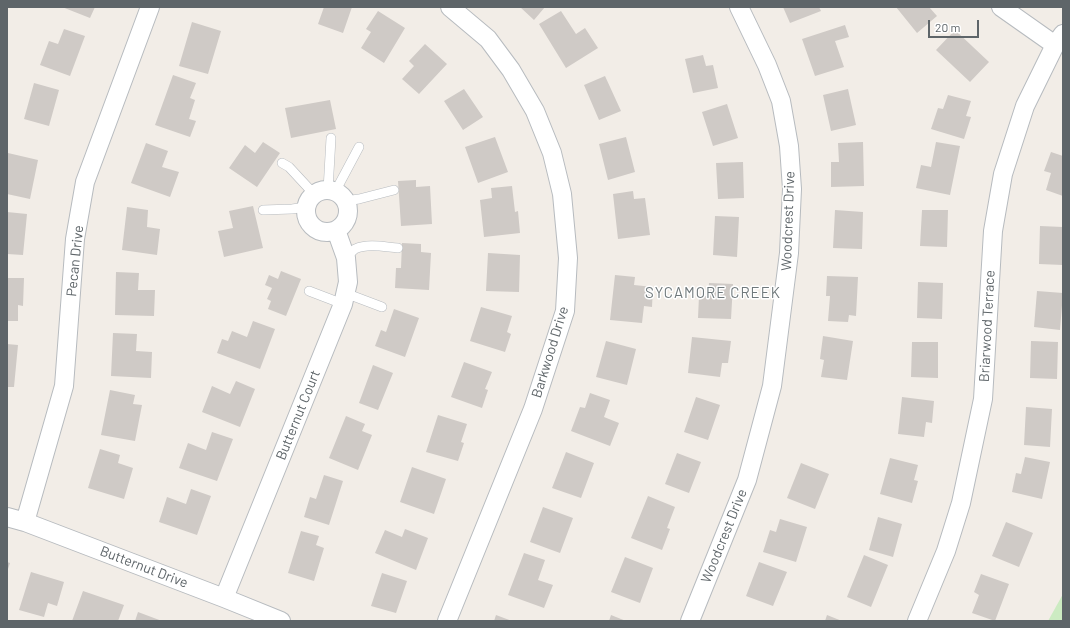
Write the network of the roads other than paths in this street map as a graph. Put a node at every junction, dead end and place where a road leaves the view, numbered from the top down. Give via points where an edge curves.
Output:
1 (150, 7) edge
2 (450, 7) edge
3 (739, 7) edge
4 (1001, 7) edge
5 (1059, 39) edge
6 (331, 138) dead end
7 (359, 148) dead end
8 (282, 163) dead end
9 (394, 190) dead end
10 (326, 197) junction
11 (264, 210) dead end
12 (336, 230) junction
13 (398, 248) dead end
14 (346, 258) junction
15 (310, 291) dead end
16 (344, 299) junction
17 (382, 307) dead end
18 (7, 517) edge
19 (25, 522) junction
20 (224, 598) junction
21 (281, 621) edge
22 (447, 621) edge
23 (690, 621) edge
24 (917, 621) edge

1 - 19 street, Pecan Drive via 85,182 75,238 64,386
2 - 22 street, Barkwood Drive via 488,39 512,70 535,111 552,153 562,194 568,258 565,310 533,409
3 - 23 street, Woodcrest Drive via 781,101 789,146 792,189 789,253 772,386 747,480
4 - 5 street
5 - 24 street, Briarwood Terrace via 1025,106 1003,174 993,231 983,399 961,503 946,551
6 - 10 lane
7 - 10 lane
8 - 10 lane
9 - 10 lane via 359,200
10 - 11 lane via 292,209
10 - 12 street via 347,207 345,220
10 - 12 street via 306,214 308,222 321,231
12 - 14 street, Butternut Court
13 - 14 lane via 362,247 354,250
14 - 16 street, Butternut Court via 348,282
15 - 16 lane
16 - 17 lane
16 - 20 street, Butternut Court
18 - 19 street, Butternut Drive
19 - 20 street, Butternut Drive
20 - 21 street, Butternut Drive

